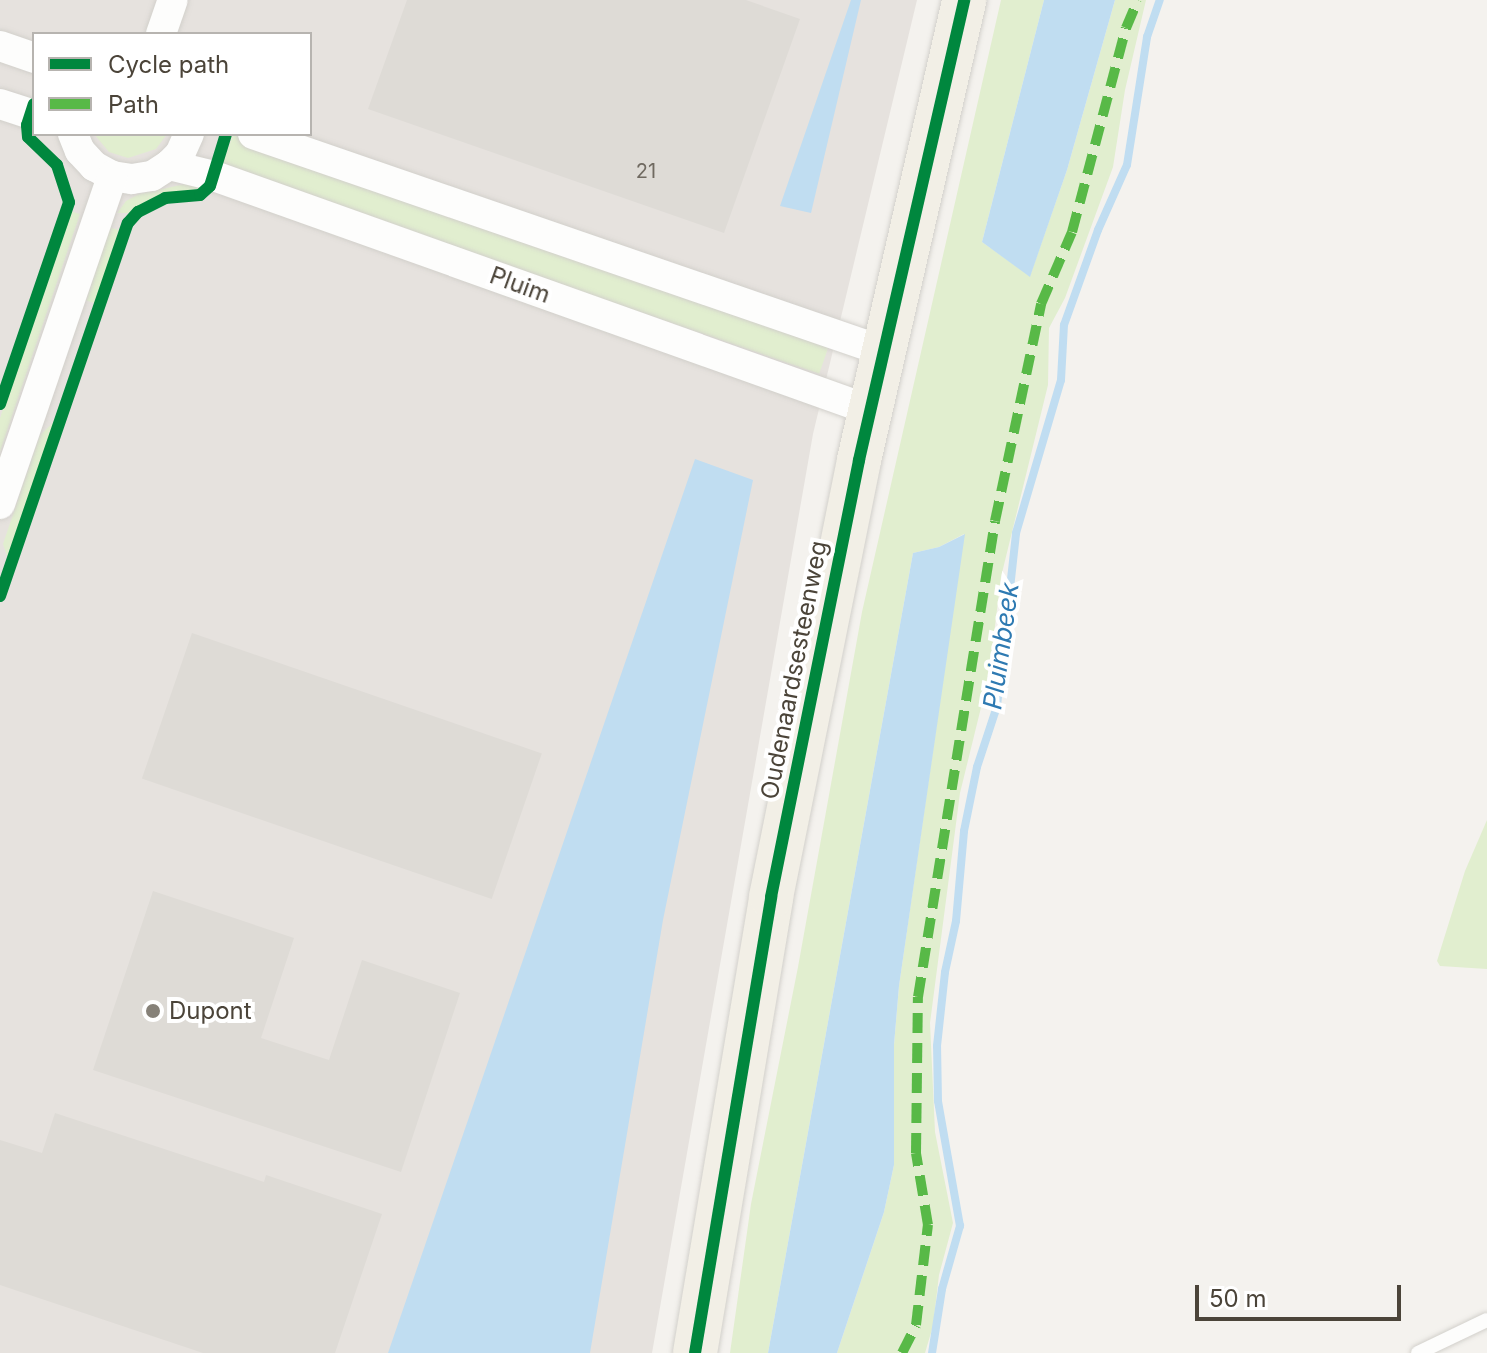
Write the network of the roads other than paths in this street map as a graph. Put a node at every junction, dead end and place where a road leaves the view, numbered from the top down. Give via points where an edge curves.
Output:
1 (173, 0) edge
2 (964, 0) edge
3 (162, 32) edge
4 (0, 46) edge
5 (32, 57) edge
6 (0, 104) edge
7 (32, 114) edge
8 (74, 136) edge
9 (188, 136) edge
10 (259, 136) edge
11 (169, 165) junction
12 (112, 176) junction
13 (883, 351) junction
14 (870, 410) junction
15 (0, 504) edge
16 (1487, 1320) edge
17 (695, 1353) edge
18 (1418, 1353) edge

1 - 3 street
2 - 13 main road, Oudenaardsesteenweg
4 - 5 street
6 - 7 street
8 - 12 street via 94,166
9 - 11 street
10 - 13 street
11 - 12 street via 152,176
11 - 14 street, Pluim via 214,176
12 - 15 street
13 - 14 main road, Oudenaardsesteenweg
14 - 17 main road, Oudenaardsesteenweg via 771,897
16 - 18 lane

